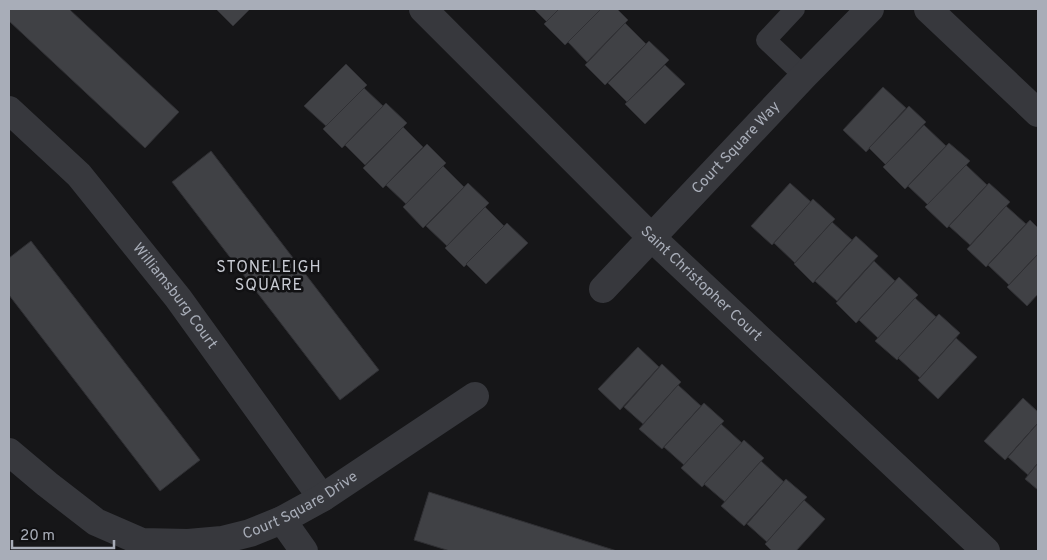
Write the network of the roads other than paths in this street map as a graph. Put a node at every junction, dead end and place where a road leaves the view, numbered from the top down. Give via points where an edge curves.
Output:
1 (423, 9) edge
2 (795, 9) edge
3 (870, 9) edge
4 (928, 9) edge
5 (804, 76) junction
6 (9, 110) edge
7 (1038, 113) edge
8 (652, 238) junction
9 (603, 289) dead end
10 (475, 396) dead end
11 (9, 452) edge
12 (322, 498) junction
13 (282, 520) junction
14 (186, 547) edge
15 (304, 551) edge
16 (986, 551) edge

1 - 8 street, Saint Christopher Court
2 - 5 lane via 766,40
3 - 5 street, Court Square Way
4 - 7 street
5 - 8 street, Court Square Way
6 - 12 street, Williamsburg Court via 79,175 178,298
8 - 9 street, Court Square Way
8 - 16 street, Saint Christopher Court
10 - 12 street, Court Square Drive
11 - 14 street, Court Square Drive via 96,522 142,542
12 - 13 street, Court Square Drive
13 - 14 street, Court Square Drive via 250,533
13 - 15 street

